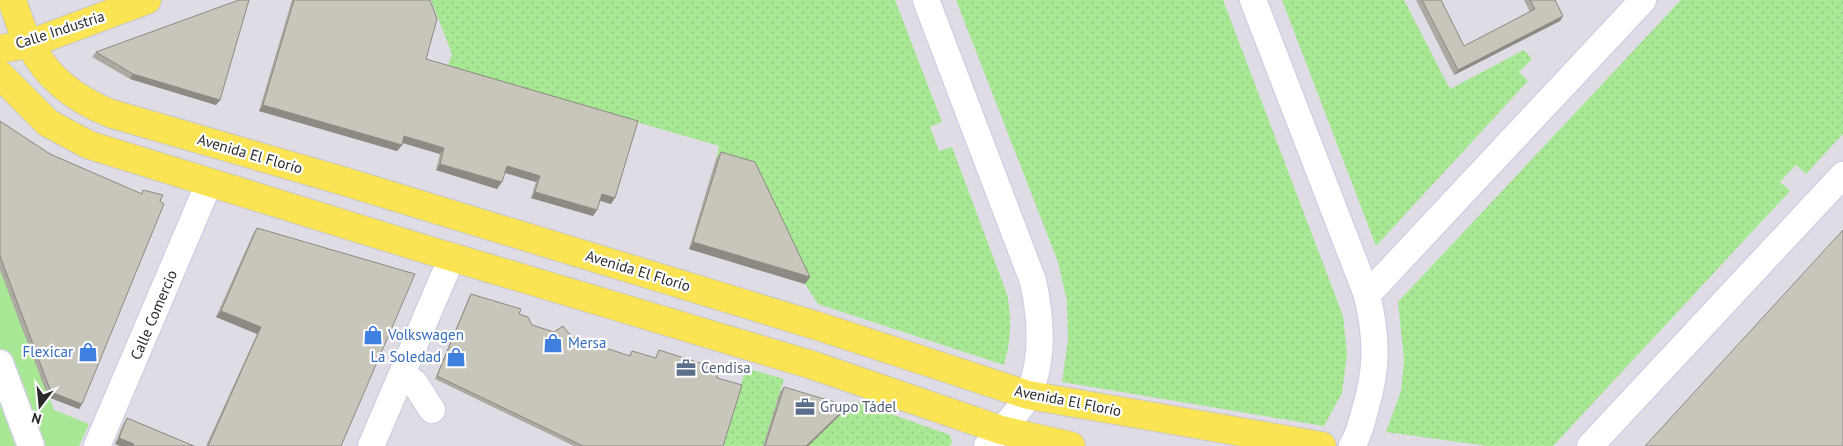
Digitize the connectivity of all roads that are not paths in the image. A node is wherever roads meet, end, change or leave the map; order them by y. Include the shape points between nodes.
1 (12, 0) edge
2 (147, 0) edge
3 (926, 0) edge
4 (1253, 0) edge
5 (1642, 0) edge
6 (29, 44) junction
7 (0, 49) edge
8 (0, 75) edge
9 (224, 146) junction
10 (1843, 175) edge
11 (209, 183) junction
12 (465, 218) junction
13 (452, 257) junction
14 (1367, 295) junction
15 (0, 364) edge
16 (401, 376) junction
17 (1028, 395) junction
18 (432, 410) dead end
19 (994, 438) edge
20 (31, 446) edge
21 (97, 446) edge
22 (371, 446) edge
23 (1071, 446) edge
24 (1322, 446) edge
25 (1352, 446) edge
26 (1590, 446) edge

1 - 6 main road, Avenida El Florío
2 - 6 main road, Calle Industria
3 - 17 street via 1033,281 1040,334 1037,363
4 - 14 street
5 - 14 street
6 - 7 main road, Calle Industria
6 - 9 main road, Avenida El Florío via 57,81 80,100 109,114
8 - 11 main road via 48,123 89,145
9 - 11 main road
9 - 12 main road, Avenida El Florío
10 - 26 street
11 - 13 main road
11 - 21 street, Calle Comercio
12 - 13 main road
12 - 17 main road, Avenida El Florío via 824,328
13 - 16 street
13 - 19 main road via 812,365
14 - 25 street via 1375,328 1376,356 1372,385
15 - 20 street
16 - 18 street via 414,382
16 - 22 street
17 - 19 street
17 - 24 main road, Avenida El Florío
19 - 23 main road

